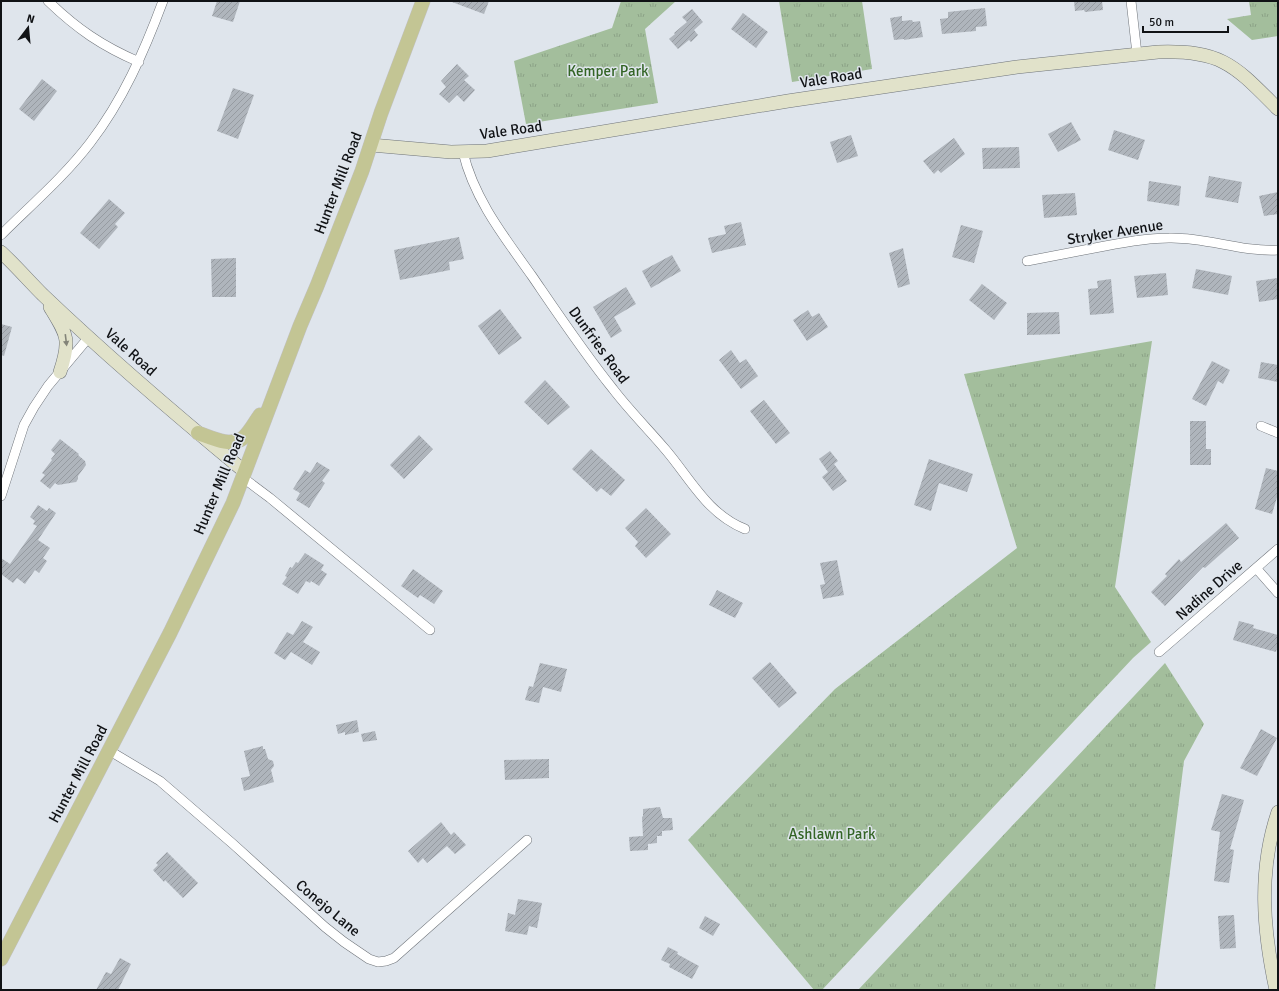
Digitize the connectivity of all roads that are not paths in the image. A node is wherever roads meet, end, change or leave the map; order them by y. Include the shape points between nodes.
1 (48, 1) edge
2 (163, 1) edge
3 (423, 1) edge
4 (1131, 1) edge
5 (1137, 54) junction
6 (139, 62) junction
7 (1278, 109) edge
8 (371, 145) junction
9 (463, 152) junction
10 (1, 235) edge
11 (1278, 250) edge
12 (1, 252) edge
13 (1027, 261) dead end
14 (42, 294) junction
15 (89, 336) junction
16 (60, 372) junction
17 (273, 397) junction
18 (1260, 426) dead end
19 (198, 433) junction
20 (1278, 433) edge
21 (243, 474) junction
22 (1, 496) edge
23 (745, 529) dead end
24 (1278, 549) edge
25 (1256, 568) junction
26 (1278, 592) edge
27 (430, 630) dead end
28 (1159, 652) dead end
29 (110, 751) junction
30 (1278, 812) edge
31 (527, 840) dead end
32 (1, 960) edge
33 (1276, 990) edge

1 - 6 street via 92,39
2 - 6 street
3 - 8 main road, Hunter Mill Road
4 - 5 street
5 - 7 main road, Vale Road via 1180,51 1215,57 1242,73
5 - 9 main road, Vale Road via 1010,68 781,102 522,146
6 - 10 street via 110,116 89,144 65,173
8 - 9 main road, Vale Road
8 - 17 main road, Hunter Mill Road
9 - 23 street, Dunfries Road via 475,188 492,218 613,390 666,450 710,506 734,525
11 - 13 street, Stryker Avenue via 1243,249 1202,240 1145,239
12 - 14 main road, Vale Road
14 - 15 main road, Vale Road
14 -> 16 main road via 66,336 67,348
15 - 16 street
15 - 19 main road, Vale Road
16 - 22 street via 24,425
17 - 19 main road via 240,440 230,442
17 - 21 main road, Hunter Mill Road
18 - 20 street
19 - 21 main road, Vale Road
21 - 27 street
21 - 29 main road, Hunter Mill Road via 233,503
24 - 25 street, Nadine Drive
25 - 26 street
25 - 28 street, Nadine Drive
29 - 31 street, Conejo Lane via 160,781 325,927 369,959 378,962 394,958
29 - 32 main road, Hunter Mill Road
30 - 33 main road via 1267,854 1264,898 1265,929

